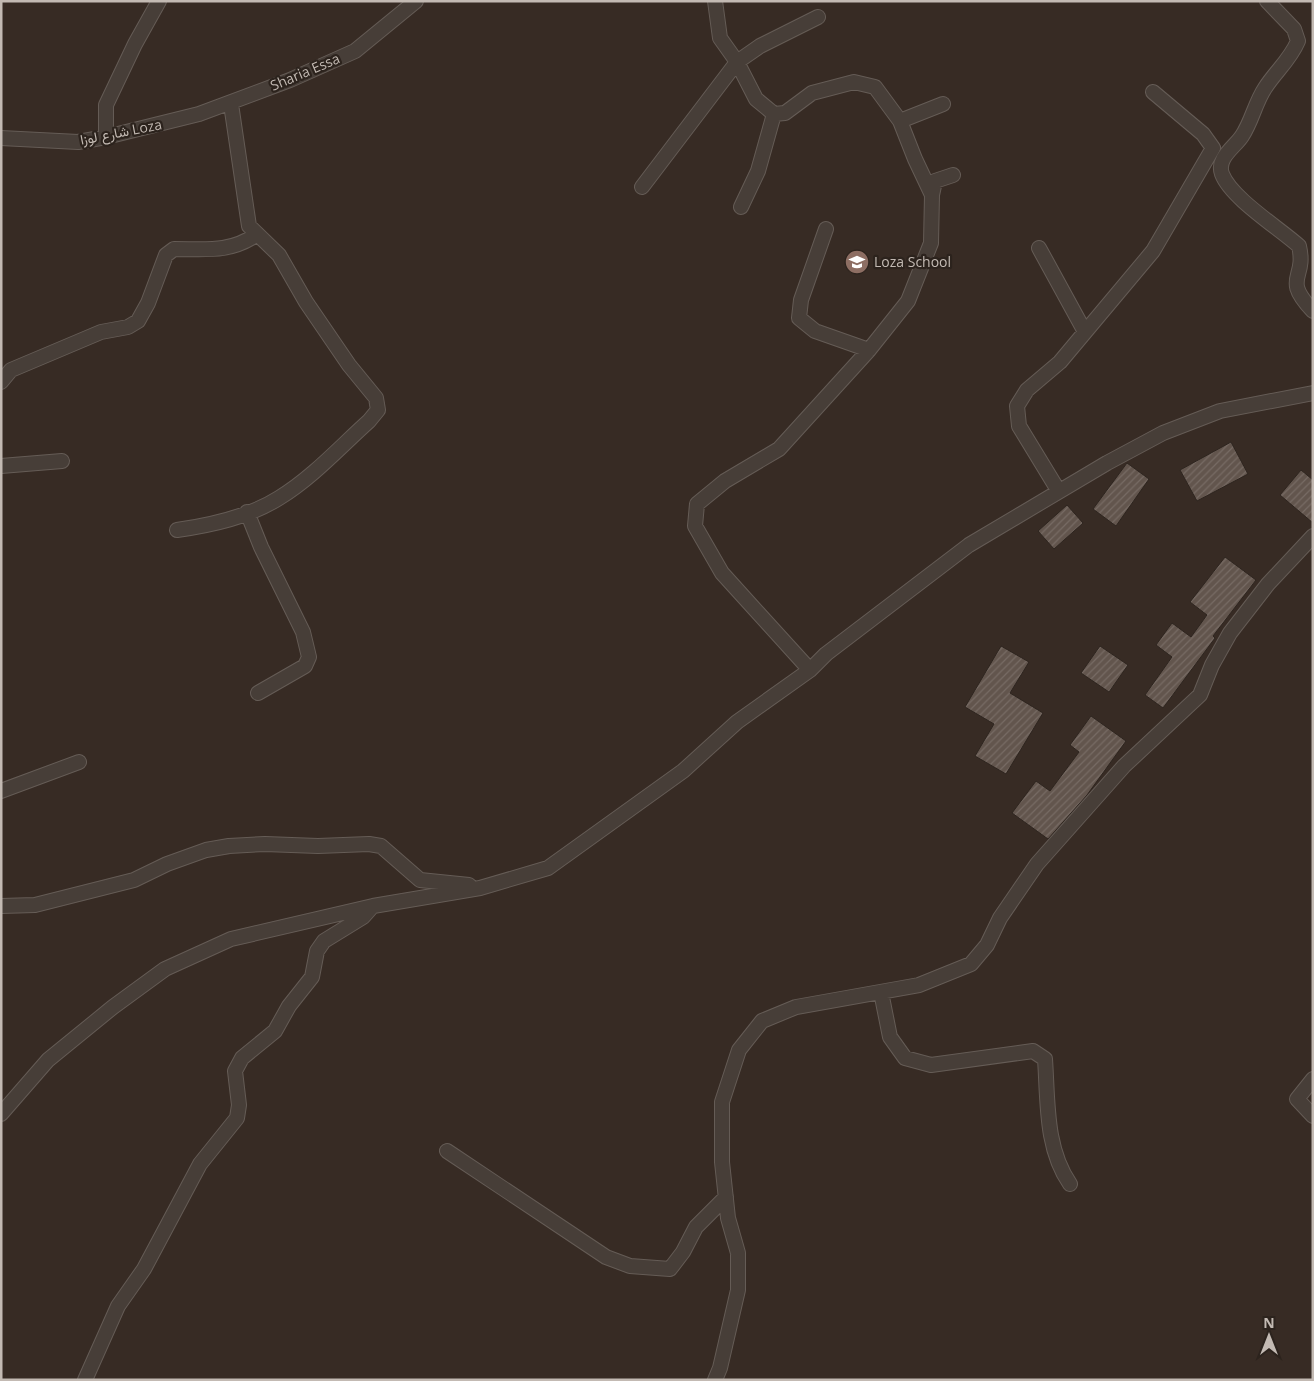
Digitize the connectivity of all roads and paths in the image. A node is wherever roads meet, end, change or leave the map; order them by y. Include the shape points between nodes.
1 (159, 1) edge
2 (416, 1) edge
3 (715, 1) edge
4 (1267, 1) edge
5 (818, 17) dead end
6 (737, 62) junction
7 (1153, 92) dead end
8 (231, 104) junction
9 (943, 104) dead end
10 (774, 114) junction
11 (182, 120) joint
12 (900, 121) junction
13 (106, 137) junction
14 (1, 138) edge
15 (953, 176) dead end
16 (642, 187) dead end
17 (932, 195) junction
18 (741, 207) dead end
19 (826, 229) dead end
20 (256, 235) junction
21 (1039, 248) dead end
22 (1313, 311) edge
23 (1085, 332) junction
24 (869, 350) junction
25 (1, 382) edge
26 (1313, 392) edge
27 (62, 461) dead end
28 (1, 466) edge
29 (1058, 490) junction
30 (247, 512) junction
31 (177, 530) dead end
32 (1313, 536) edge
33 (810, 670) junction
34 (258, 693) dead end
35 (79, 762) dead end
36 (1, 791) edge
37 (480, 888) junction
38 (1, 906) edge
39 (374, 906) junction
40 (881, 992) junction
41 (1313, 1079) edge
42 (1, 1114) edge
43 (1313, 1116) edge
44 (446, 1150) dead end
45 (1070, 1184) dead end
46 (726, 1197) junction
47 (85, 1380) edge
48 (715, 1380) edge

1 - 13 street via 134,44 106,104
2 - 8 street, Sharia Essa via 355,51
3 - 6 street via 720,38
4 - 22 street via 1294,29 1298,41 1266,87 1242,136 1225,156 1221,173 1242,200 1299,246 1302,257 1297,292
5 - 6 street via 760,46
6 - 10 street via 756,99
6 - 16 street
7 - 23 street via 1203,134 1213,148 1153,251
8 - 11 street, Sharia Essa
8 - 20 street via 249,226
9 - 12 street
10 - 12 street via 785,113 812,92 854,82 875,87
10 - 18 street via 758,171
11 - 13 street, شارع لوزا Loza
12 - 17 street
13 - 14 street, شارع لوزا Loza via 78,142
15 - 17 street via 935,181
17 - 24 street via 931,243 908,302
19 - 24 street via 801,300 799,318 815,331
20 - 25 street via 241,245 227,248 170,252 138,321 128,327 101,332 11,370
20 - 30 street via 279,255 348,365 376,398 378,410 302,483 278,499
21 - 23 street
23 - 29 street via 1060,362 1027,390 1017,406 1019,426
24 - 33 street via 778,449 697,504 695,526 722,573
26 - 29 street via 1220,410 1163,433
27 - 28 street
29 - 33 street via 969,545 826,654
30 - 31 street via 209,525
30 - 34 street via 303,632 309,657 305,666
32 - 40 street via 1268,584 1230,633 1212,664 1200,695 1124,766 1037,864 1000,918 987,945 971,964 920,985
33 - 37 street via 737,722 683,771 548,868
35 - 36 street
37 - 38 street via 420,880 381,846 265,844 206,850 134,880 35,905
37 - 39 street
39 - 42 street via 231,939 165,969 48,1060
39 - 47 street via 363,917 324,941 317,951 312,977 289,1006 275,1031 242,1058 235,1071 239,1105 237,1118 200,1164 144,1269 118,1306
40 - 45 street via 890,1037 905,1058 931,1065 1033,1051 1045,1059 1048,1117 1059,1168
40 - 46 street via 779,1014 762,1021 739,1050 722,1102 722,1162
41 - 43 street via 1297,1100
44 - 46 street via 606,1257 630,1266 670,1269 696,1227
46 - 48 street via 738,1253 738,1290

